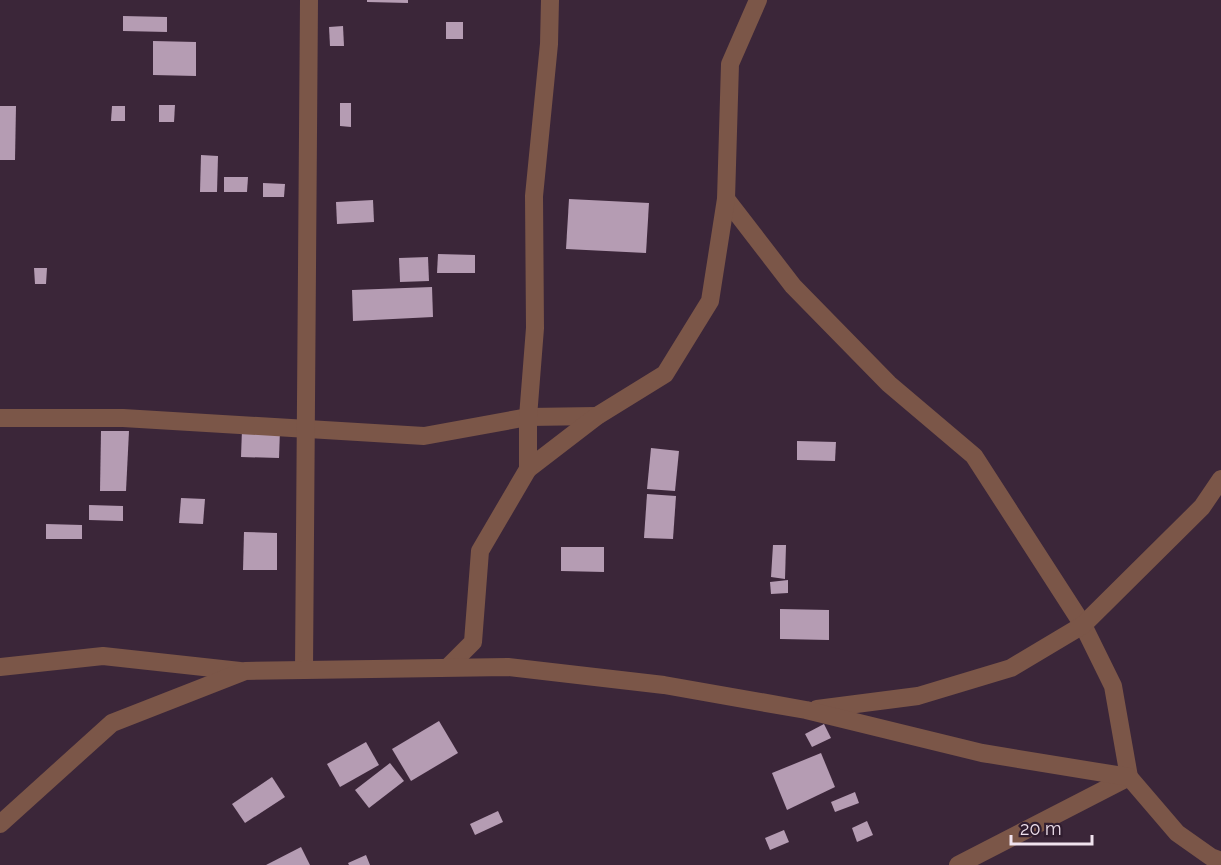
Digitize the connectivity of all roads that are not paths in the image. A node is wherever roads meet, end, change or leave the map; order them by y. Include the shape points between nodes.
1 (309, 0) edge
2 (550, 0) edge
3 (758, 0) edge
4 (726, 199) junction
5 (597, 416) junction
6 (528, 417) junction
7 (0, 418) edge
8 (307, 429) junction
9 (528, 469) junction
10 (1221, 479) edge
11 (1083, 626) junction
12 (0, 667) edge
13 (448, 667) junction
14 (304, 670) junction
15 (244, 672) junction
16 (806, 710) junction
17 (1129, 777) junction
18 (0, 824) edge
19 (1215, 861) edge
20 (958, 865) edge

1 - 8 street
2 - 6 street via 534,196 535,328
3 - 4 street via 730,64
4 - 5 street via 710,301 665,374
4 - 11 street via 793,286 889,384 974,456
5 - 6 street
5 - 9 street
6 - 8 street via 424,436
6 - 9 street
7 - 8 street via 123,418
8 - 14 street
9 - 13 street via 480,551 473,642
10 - 11 street via 1202,507
11 - 16 street via 1011,668 918,696
11 - 17 street via 1113,686
12 - 15 street via 103,656
13 - 14 street
13 - 16 street via 508,667 664,685
14 - 15 street
15 - 18 street via 112,723
16 - 17 street via 982,753
17 - 19 street via 1177,833
17 - 20 street

